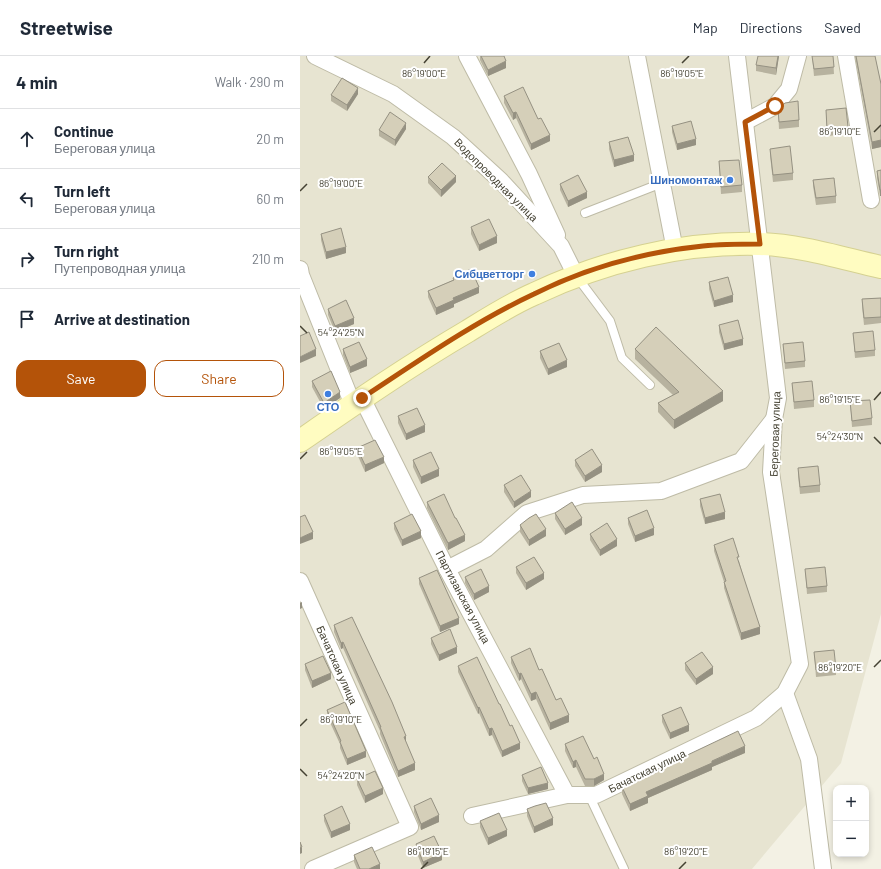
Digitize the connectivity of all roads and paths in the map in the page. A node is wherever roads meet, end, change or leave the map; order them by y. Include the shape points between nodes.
1 (315, 56) edge
2 (467, 56) edge
3 (637, 56) edge
4 (737, 56) edge
5 (798, 56) edge
6 (846, 56) edge
7 (745, 122) junction
8 (662, 183) junction
9 (871, 200) dead end
10 (585, 213) dead end
11 (760, 244) junction
12 (675, 250) junction
13 (881, 267) edge
14 (575, 272) junction
15 (300, 273) edge
16 (650, 385) dead end
17 (358, 401) junction
18 (774, 419) junction
19 (300, 441) edge
20 (447, 569) junction
21 (300, 581) edge
22 (785, 693) junction
23 (567, 795) junction
24 (589, 795) junction
25 (472, 816) dead end
26 (313, 869) edge
27 (624, 869) edge
28 (823, 869) edge

1 - 14 street, Водопроводная улица via 393,94 453,137 501,181 561,246
2 - 14 street via 529,174
3 - 8 street
4 - 7 street, Береговая улица
5 - 7 street via 789,89 775,106
6 - 9 street
7 - 11 street, Береговая улица
8 - 10 lane
8 - 12 street
11 - 12 main road
11 - 13 main road via 816,252
11 - 18 street, Береговая улица via 778,398
12 - 14 main road
14 - 16 lane via 610,321 622,358
14 - 17 main road via 495,315
15 - 17 street, Партизанская улица
17 - 19 main road
17 - 20 street, Партизанская улица
18 - 20 street via 741,461 661,491 583,495 527,513 486,550
18 - 22 street, Береговая улица via 771,472 800,664
20 - 23 street, Партизанская улица
21 - 26 street, Бачатская улица via 410,827
22 - 24 street, Бачатская улица via 756,718 596,795
22 - 28 street via 809,759
23 - 24 street, Бачатская улица
23 - 25 street, Бачатская улица
24 - 27 lane

